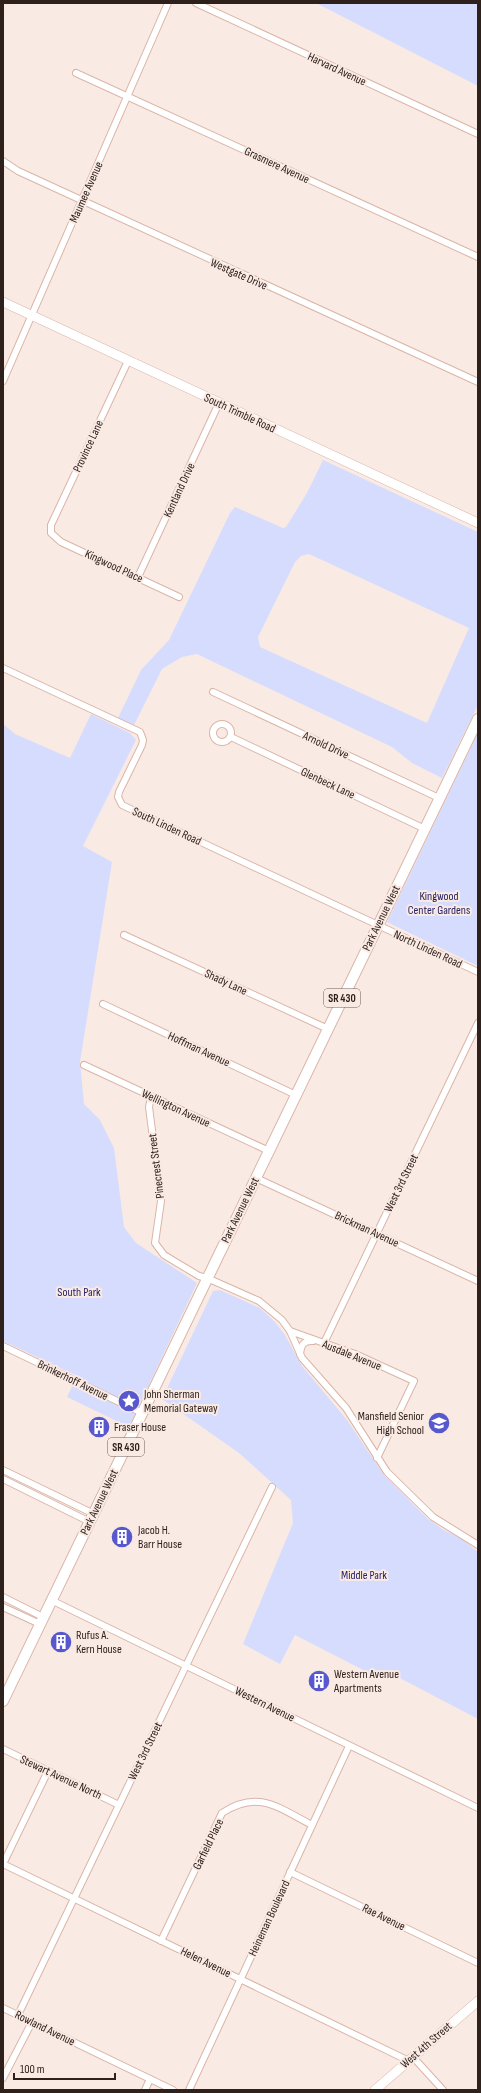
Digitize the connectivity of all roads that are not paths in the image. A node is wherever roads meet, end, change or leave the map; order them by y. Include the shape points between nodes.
1 (168, 3) edge
2 (196, 3) edge
3 (76, 73) dead end
4 (128, 95) junction
5 (478, 134) edge
6 (3, 161) edge
7 (82, 200) junction
8 (478, 257) edge
9 (3, 302) edge
10 (32, 316) junction
11 (128, 361) junction
12 (3, 381) edge
13 (478, 382) edge
14 (219, 403) junction
15 (478, 524) edge
16 (51, 533) joint
17 (138, 577) junction
18 (179, 597) dead end
19 (3, 668) edge
20 (213, 692) dead end
21 (478, 719) edge
22 (231, 737) dead end
23 (439, 798) junction
24 (425, 829) junction
25 (378, 926) junction
26 (124, 935) dead end
27 (478, 972) edge
28 (103, 1004) dead end
29 (478, 1023) edge
30 (328, 1029) junction
31 (84, 1065) dead end
32 (296, 1094) junction
33 (151, 1096) junction
34 (269, 1151) junction
35 (256, 1178) junction
36 (377, 1234) junction
37 (207, 1278) junction
38 (478, 1280) edge
39 (290, 1331) junction
40 (318, 1341) junction
41 (324, 1343) junction
42 (3, 1347) edge
43 (300, 1354) junction
44 (142, 1413) junction
45 (377, 1458) junction
46 (3, 1470) edge
47 (3, 1479) edge
48 (272, 1487) dead end
49 (92, 1518) junction
50 (478, 1545) edge
51 (3, 1597) edge
52 (51, 1600) junction
53 (3, 1607) edge
54 (42, 1621) junction
55 (186, 1666) junction
56 (3, 1701) edge
57 (349, 1746) junction
58 (3, 1749) edge
59 (48, 1771) junction
60 (120, 1804) junction
61 (478, 1808) edge
62 (312, 1825) junction
63 (3, 1864) edge
64 (290, 1872) junction
65 (74, 1899) junction
66 (161, 1941) junction
67 (478, 1963) edge
68 (241, 1979) junction
69 (478, 2001) edge
70 (3, 2008) edge
71 (18, 2015) junction
72 (32, 2022) junction
73 (411, 2059) junction
74 (3, 2078) edge
75 (150, 2079) junction
76 (145, 2090) edge
77 (173, 2090) edge
78 (189, 2090) edge
79 (375, 2090) edge
80 (443, 2090) edge

1 - 4 street, Maumee Avenue
2 - 5 street, Harvard Avenue
3 - 4 street, Grasmere Avenue
4 - 7 street, Maumee Avenue
4 - 8 street, Grasmere Avenue
6 - 7 street, Westgate Drive via 14,169
7 - 10 street, Maumee Avenue
7 - 13 street, Westgate Drive
9 - 10 main road, South Trimble Road
10 - 11 main road, South Trimble Road
10 - 12 street, Maumee Avenue
11 - 14 main road, South Trimble Road
11 - 16 street, Province Lane via 51,525
14 - 15 main road, South Trimble Road
14 - 17 street, Kentland Drive
16 - 17 street, Kingwood Place via 61,542
17 - 18 street, Kingwood Place
19 - 25 street, South Linden Road via 140,732 142,745 119,792 118,797 122,805
20 - 23 street, Arnold Drive
21 - 23 main road, Park Avenue West / SR 430
22 - 24 street, Glenbeck Lane
23 - 24 main road, Park Avenue West / SR 430
24 - 25 main road, Park Avenue West / SR 430
25 - 27 street, North Linden Road
25 - 30 main road, Park Avenue West / SR 430
26 - 30 street, Shady Lane
28 - 32 street, Hoffman Avenue
29 - 36 street, West 3rd Street
30 - 32 main road, Park Avenue West / SR 430
31 - 33 street, Wellington Avenue
32 - 34 main road, Park Avenue West / SR 430
33 - 34 street, Wellington Avenue
33 - 37 street, Pinecrest Street via 149,1107 161,1201 156,1243 164,1255 198,1276
34 - 35 main road, Park Avenue West / SR 430
35 - 36 street, Brickman Avenue
35 - 37 main road, Park Avenue West / SR 430
36 - 38 street, Brickman Avenue
36 - 41 street, West 3rd Street
37 - 39 street, Pinecrest Street via 259,1301 282,1320
37 - 44 main road, Park Avenue West / SR 430
39 - 40 street, Ausdale Avenue
39 - 43 street
40 - 41 street, Ausdale Avenue
40 - 43 street via 306,1342 301,1347
41 - 45 street, Ausdale Avenue via 414,1381
42 - 44 street, Brinkerhoff Avenue
43 - 45 street via 346,1408
44 - 49 main road, Park Avenue West / SR 430
45 - 50 street via 387,1472 430,1515
46 - 49 street
47 - 49 street
48 - 55 street, West 3rd Street
49 - 52 main road, Park Avenue West / SR 430
51 - 54 street
52 - 54 main road, Park Avenue West / SR 430
52 - 55 street, Western Avenue
53 - 54 street
54 - 56 main road, Park Avenue West / SR 430
55 - 57 street, Western Avenue
55 - 60 street, West 3rd Street
57 - 61 street, Western Avenue
57 - 62 street, Heineman Boulevard
58 - 59 street, Stewart Avenue North
59 - 60 street, Stewart Avenue North
59 - 63 street
60 - 65 street, West 3rd Street
62 - 64 street, Heineman Boulevard
62 - 66 street, Garfield Place via 271,1804 259,1801 222,1813
63 - 65 street, Helen Avenue
64 - 67 street, Rae Avenue
64 - 68 street, Heineman Boulevard
65 - 66 street, Helen Avenue
65 - 71 street, West 3rd Street
66 - 68 street, Helen Avenue
68 - 73 street, Helen Avenue
68 - 78 street, Heineman Boulevard
69 - 73 main road, West 4th Street
70 - 71 street, Rowland Avenue
71 - 72 street, Rowland Avenue
72 - 74 street
72 - 75 street, Rowland Avenue
73 - 79 main road, West 4th Street
73 - 80 street, Helen Avenue
75 - 76 street
75 - 77 street, Rowland Avenue

